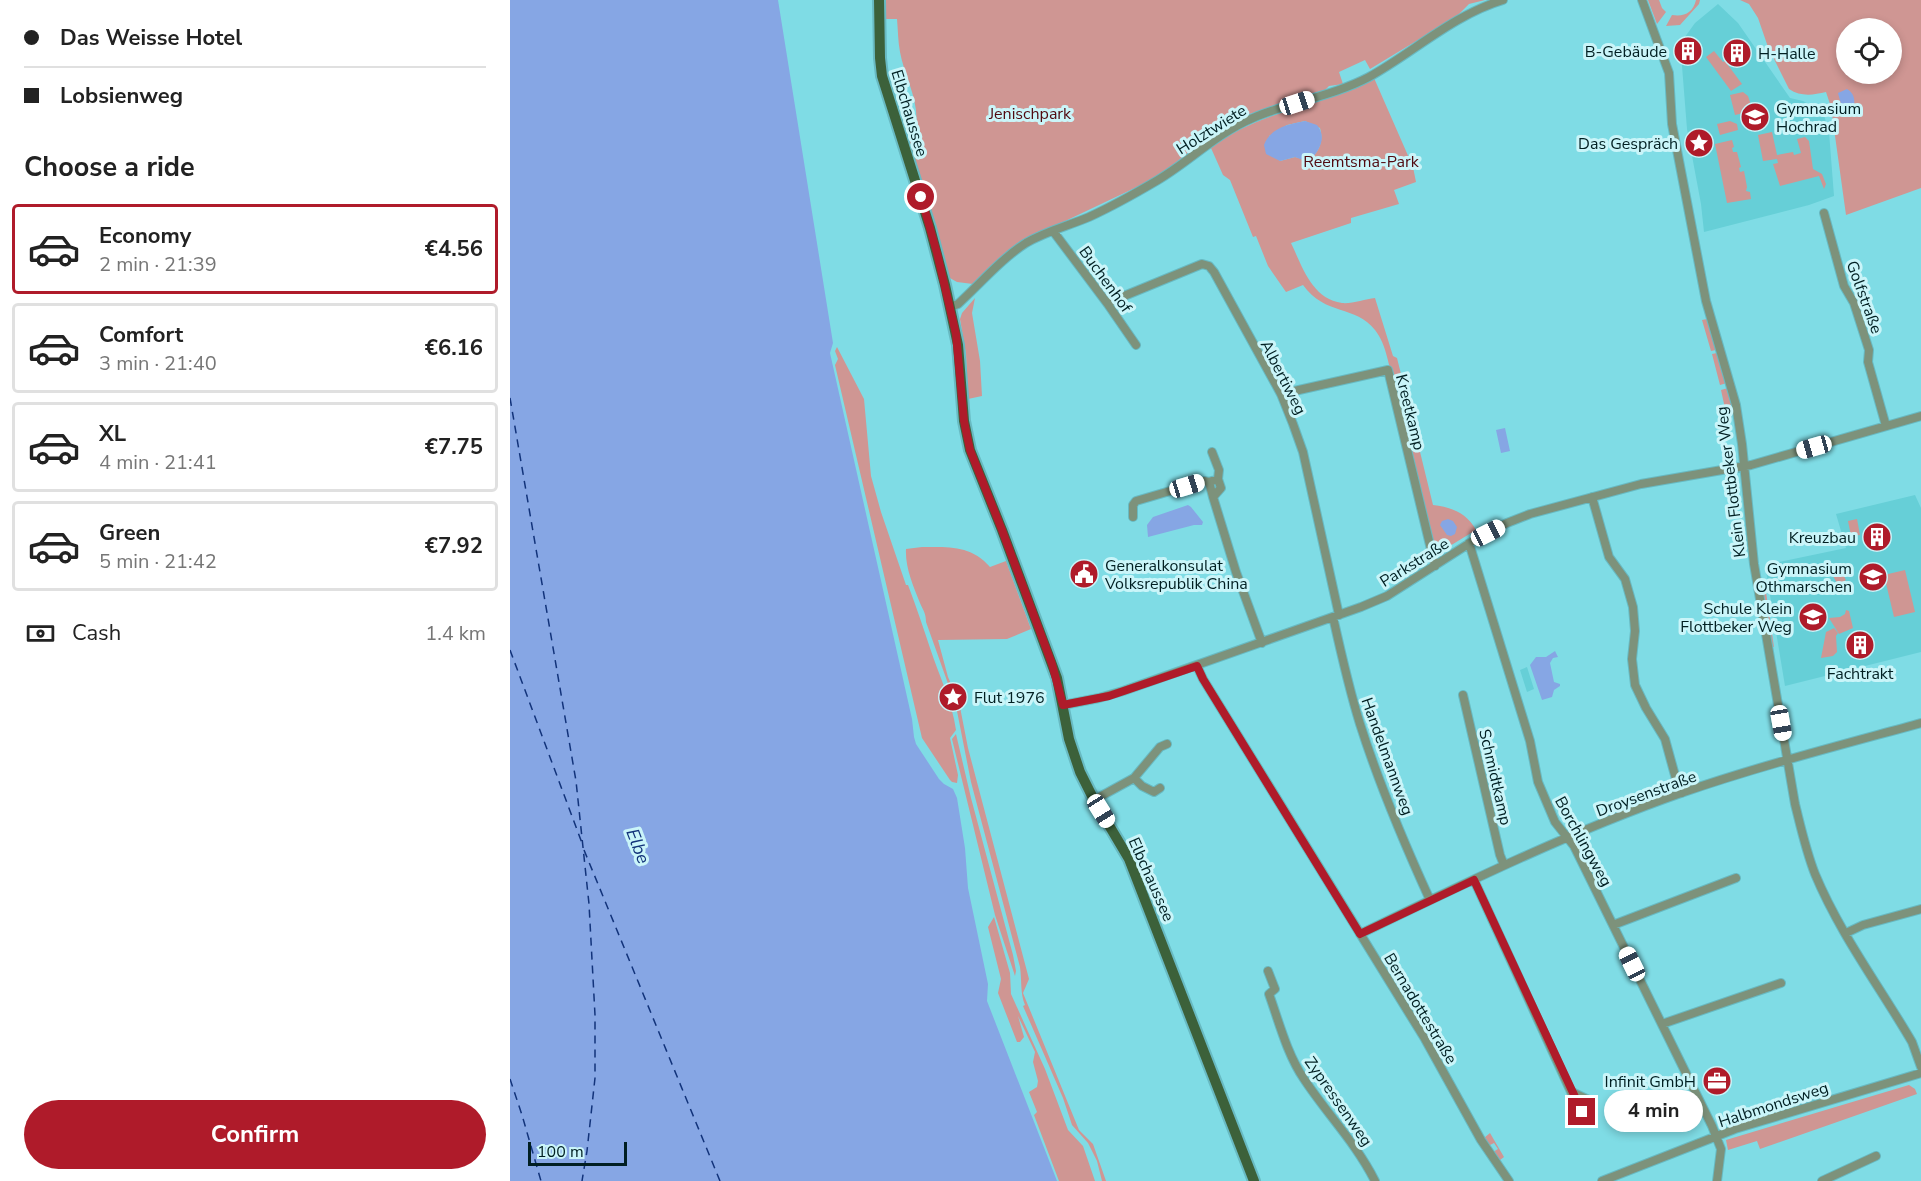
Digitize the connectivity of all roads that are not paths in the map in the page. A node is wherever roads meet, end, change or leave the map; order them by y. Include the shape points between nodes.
1 (879, 0) edge
2 (1503, 0) edge
3 (1642, 0) edge
4 (1824, 213) dead end
5 (1053, 231) junction
6 (1107, 303) junction
7 (950, 308) junction
8 (1136, 345) dead end
9 (1281, 394) junction
10 (1921, 416) edge
11 (1886, 426) junction
12 (1212, 452) dead end
13 (1744, 466) junction
14 (1218, 479) junction
15 (1209, 482) junction
16 (1213, 497) junction
17 (1592, 497) junction
18 (1133, 518) dead end
19 (1469, 543) junction
20 (1435, 566) junction
21 (1336, 616) junction
22 (1262, 643) junction
23 (1197, 666) junction
24 (1463, 695) dead end
25 (1063, 705) junction
26 (1921, 723) edge
27 (1167, 744) dead end
28 (1787, 760) junction
29 (1134, 778) junction
30 (1160, 789) dead end
31 (1682, 793) junction
32 (1094, 801) junction
33 (1568, 838) junction
34 (1504, 865) junction
35 (1736, 878) dead end
36 (1474, 880) junction
37 (1430, 900) junction
38 (1921, 909) edge
39 (1613, 925) junction
40 (1846, 933) junction
41 (1360, 934) junction
42 (1268, 971) dead end
43 (1780, 983) dead end
44 (1662, 1024) junction
45 (1921, 1067) edge
46 (1921, 1073) edge
47 (1572, 1092) dead end
48 (1717, 1136) junction
49 (1876, 1156) dead end
50 (1254, 1181) edge
51 (1375, 1181) edge
52 (1509, 1181) edge
53 (1602, 1181) edge
54 (1717, 1181) edge
55 (1822, 1181) edge

1 - 7 main road, Elbchaussee via 882,76 930,228
2 - 5 street, Holztwiete via 1468,14 1368,77 1239,124 1145,188
3 - 13 street, Klein Flottbeker Weg via 1669,73 1673,131 1706,301 1736,405
4 - 11 street, Golfstraße via 1844,286 1854,303 1869,350 1868,362
5 - 6 street, Buchenhof
5 - 7 street, Holztwiete via 1026,243
6 - 8 street, Buchenhof
6 - 9 street, Albertiweg via 1202,264 1209,267
7 - 25 main road, Elbchaussee via 970,450 1057,678
9 - 20 street, Kreetkamp via 1388,370
9 - 21 street, Albertiweg via 1303,453
10 - 11 street, Parkstraße
11 - 13 street, Parkstraße
12 - 14 street
13 - 17 street, Parkstraße
13 - 28 street, Klein Flottbeker Weg via 1754,564
14 - 15 street
14 - 16 street via 1221,488
15 - 16 street
15 - 18 street via 1136,501
16 - 22 street
17 - 19 street, Parkstraße via 1530,514
17 - 31 street via 1609,557 1624,579 1633,608 1635,685 1665,739
19 - 20 street, Parkstraße
19 - 33 street, Borchlingweg via 1530,741 1538,782 1555,822
20 - 21 street, Parkstraße via 1387,596
21 - 22 street, Parkstraße
21 - 37 street, Handelmannweg via 1347,676 1371,757
22 - 23 street, Parkstraße
23 - 25 street, Parkstraße via 1109,696
23 - 41 street, Bernadottestraße
24 - 34 street, Schmidtkamp
25 - 32 main road, Elbchaussee via 1074,757
26 - 28 street, Droysenstraße
27 - 29 street
28 - 31 street, Droysenstraße
28 - 40 street, Klein Flottbeker Weg via 1810,859
29 - 30 street via 1148,790
29 - 32 street
31 - 33 street, Droysenstraße
32 - 50 main road, Elbchaussee via 1141,887
33 - 34 street, Droysenstraße
33 - 39 street, Borchlingweg
34 - 36 street, Droysenstraße
35 - 39 street
36 - 37 street, Droysenstraße
36 - 47 street
37 - 41 street, Droysenstraße
38 - 40 street
39 - 44 street, Borchlingweg
40 - 45 street, Klein Flottbeker Weg via 1912,1042
41 - 52 street, Bernadottestraße
42 - 51 street, Zypressenweg via 1275,990 1269,994 1303,1078 1356,1147
43 - 44 street
44 - 48 street, Borchlingweg
46 - 48 street, Halbmondsweg
48 - 53 street, Halbmondsweg
48 - 54 street via 1721,1156
49 - 55 street

